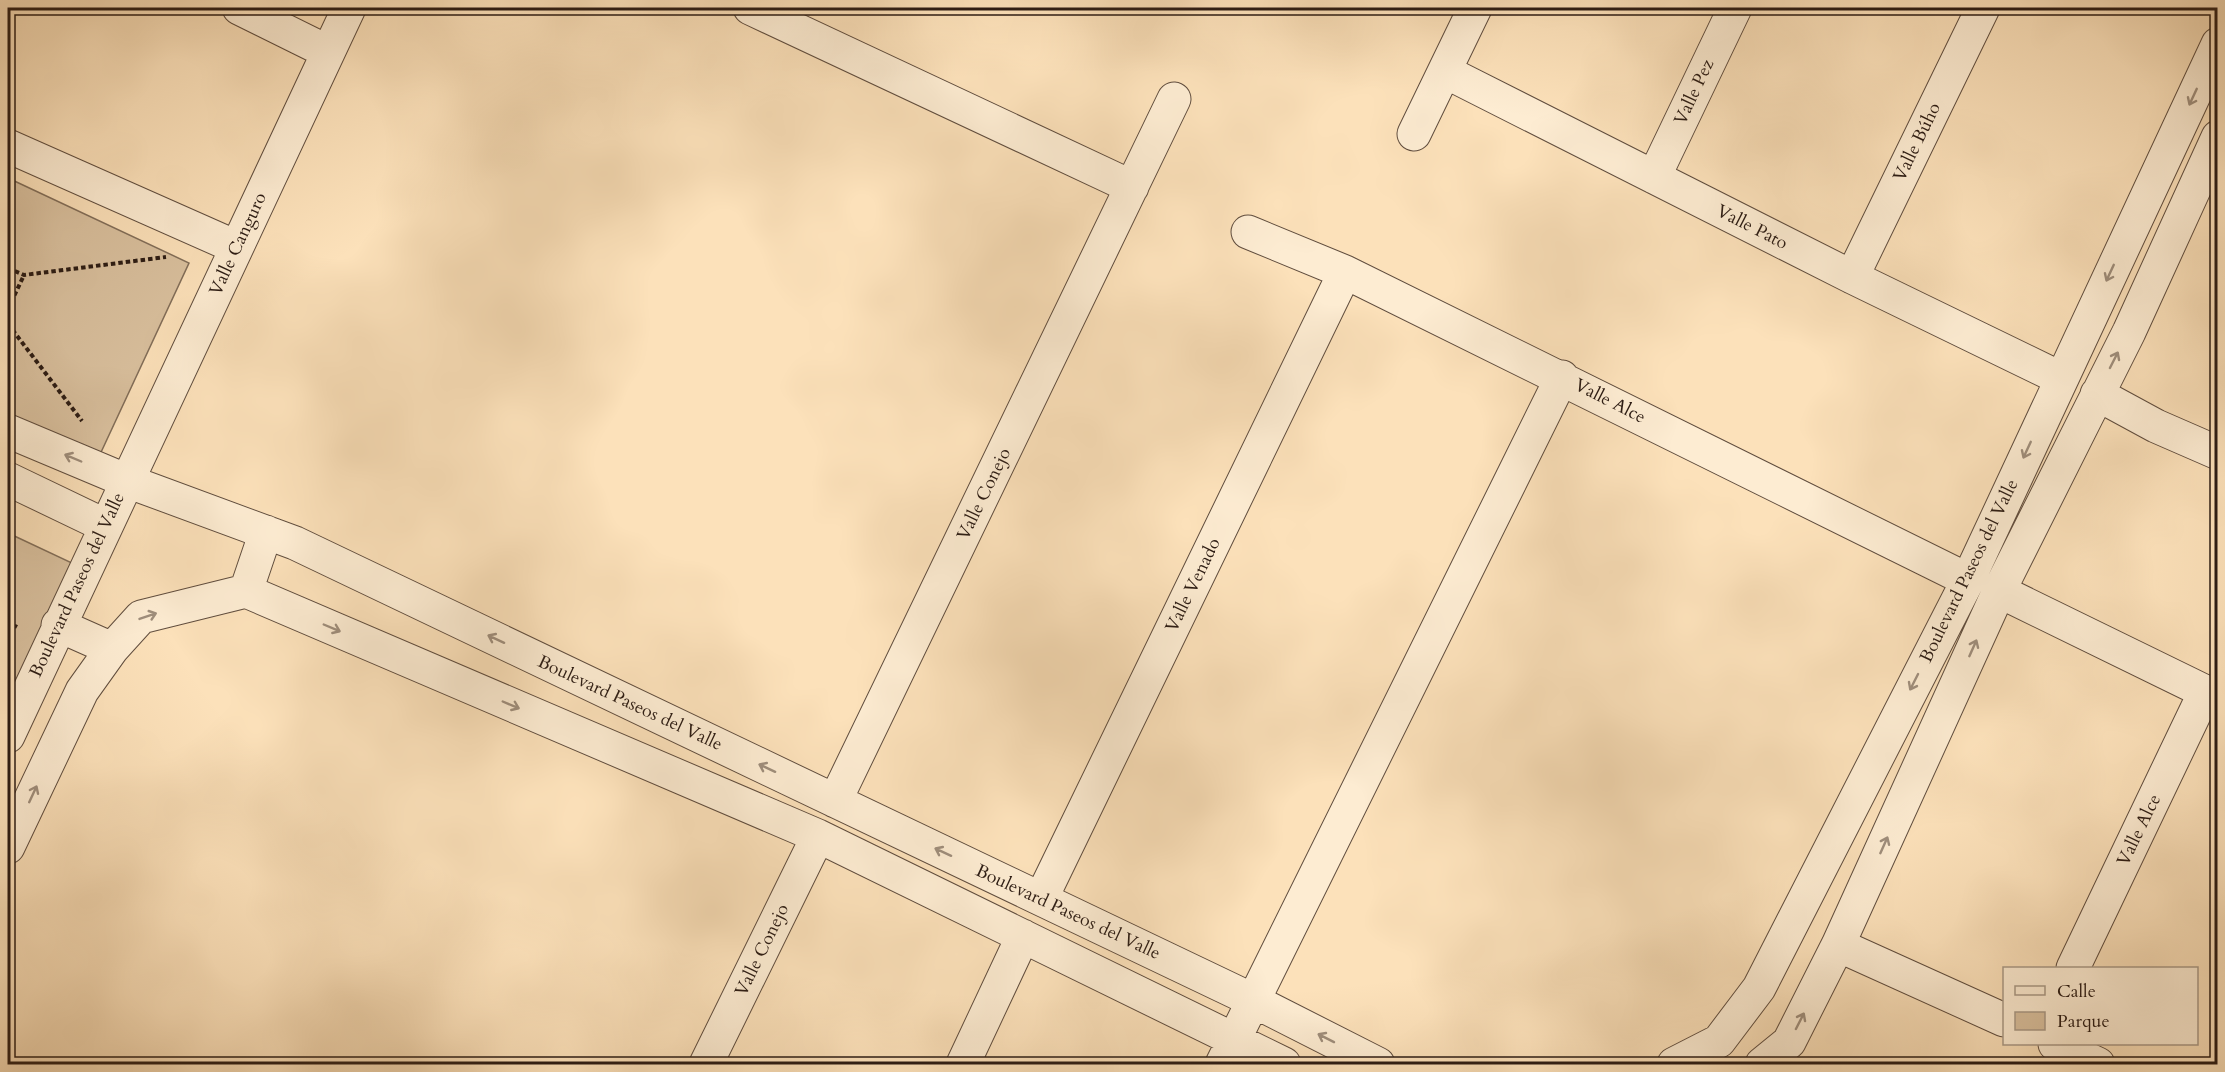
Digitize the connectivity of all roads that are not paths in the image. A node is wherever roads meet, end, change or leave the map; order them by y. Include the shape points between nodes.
1 (239, 8) edge
2 (349, 8) edge
3 (750, 8) edge
4 (1475, 8) edge
5 (1735, 8) edge
6 (1983, 8) edge
7 (2217, 44) edge
8 (328, 52) junction
9 (1446, 72) junction
10 (1174, 99) dead end
11 (1414, 134) dead end
12 (2217, 137) edge
13 (8, 146) edge
14 (1654, 177) junction
15 (1132, 187) junction
16 (1248, 232) dead end
17 (236, 248) junction
18 (1346, 272) junction
19 (1852, 277) junction
20 (1562, 377) junction
21 (2060, 378) junction
22 (2097, 394) junction
23 (8, 431) edge
24 (2217, 453) edge
25 (8, 478) edge
26 (127, 481) junction
27 (106, 526) junction
28 (266, 532) junction
29 (1968, 580) junction
30 (246, 591) junction
31 (1999, 591) junction
32 (58, 625) junction
33 (112, 649) junction
34 (2211, 695) edge
35 (8, 736) edge
36 (835, 801) junction
37 (818, 836) junction
38 (8, 847) edge
39 (1041, 898) junction
40 (1023, 936) junction
41 (1838, 945) junction
42 (2074, 967) edge
43 (1253, 1000) junction
44 (2003, 1020) edge
45 (2057, 1045) edge
46 (1228, 1052) edge
47 (706, 1065) edge
48 (963, 1065) edge
49 (1284, 1065) edge
50 (1378, 1065) edge
51 (1674, 1065) edge
52 (1762, 1065) edge
53 (2098, 1065) edge

1 - 8 street
2 - 8 street, Valle Canguro
3 - 15 street
4 - 9 street
5 - 14 street, Valle Pez
6 - 19 street, Valle Búho
7 -> 21 street, Boulevard Paseos del Valle
8 - 17 street, Valle Canguro
9 - 11 street
9 - 14 street, Valle Pato
10 - 15 street, Valle Conejo
22 -> 12 street, Boulevard Paseos del Valle
13 - 17 street
14 - 19 street, Valle Pato
15 - 36 street, Valle Conejo
16 - 18 street, Valle Alce
17 - 26 street, Valle Canguro
18 - 20 street, Valle Alce
18 - 39 street, Valle Venado
19 - 21 street, Valle Pato
20 - 29 street, Valle Alce
20 - 43 street
21 -> 29 street, Boulevard Paseos del Valle
22 - 24 street
22 - 31 street, Boulevard Paseos del Valle
26 -> 23 street
25 - 27 street
26 - 27 street, Boulevard Paseos del Valle
26 - 28 street, Boulevard Paseos del Valle
27 - 32 street, Boulevard Paseos del Valle
28 - 30 street
36 -> 28 street, Boulevard Paseos del Valle
29 -> 51 street, Boulevard Paseos del Valle via 1759,988 1719,1041
33 -> 30 street via 141,617
30 -> 37 street
31 - 34 street, Valle Alce
41 -> 31 street, Boulevard Paseos del Valle
32 - 33 street
32 - 35 street, Boulevard Paseos del Valle
38 -> 33 street via 82,691
34 - 42 street, Valle Alce
39 -> 36 street, Boulevard Paseos del Valle
37 - 40 street
37 - 47 street, Valle Conejo
39 - 43 street, Boulevard Paseos del Valle
40 - 46 street
40 - 48 street
41 - 44 street
52 -> 41 street, Boulevard Paseos del Valle via 1789,1042
43 - 46 street
50 -> 43 street, Boulevard Paseos del Valle
45 - 53 street
46 - 49 street

